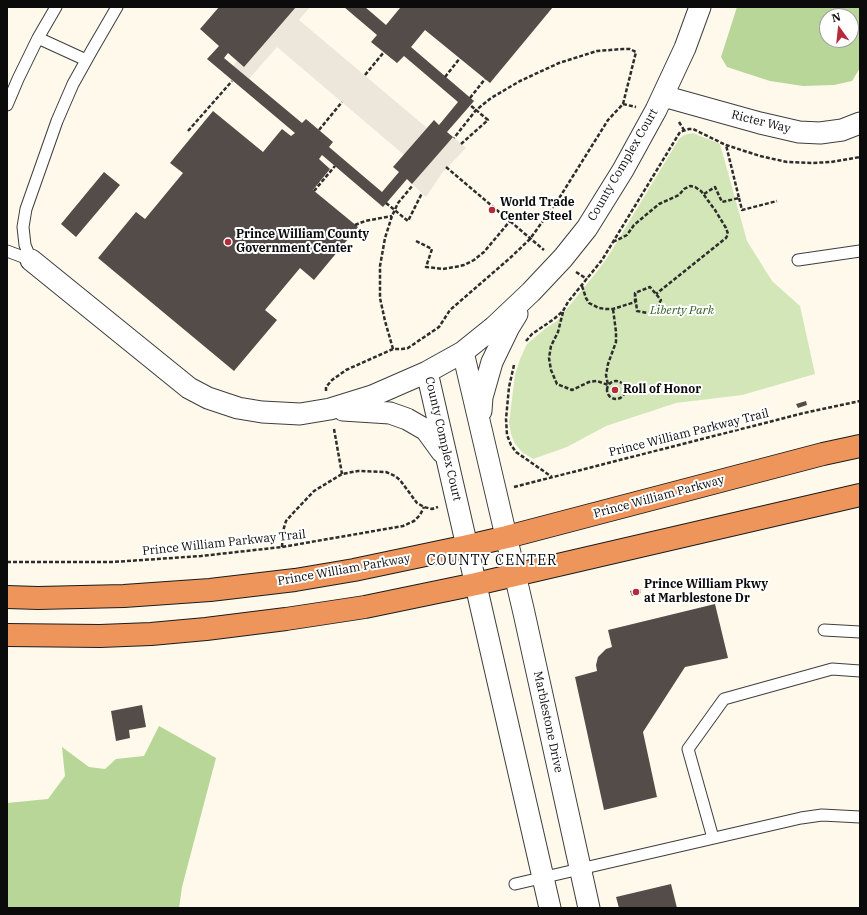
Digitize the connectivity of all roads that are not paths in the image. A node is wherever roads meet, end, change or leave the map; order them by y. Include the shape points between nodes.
1 (56, 7) edge
2 (118, 7) edge
3 (700, 7) edge
4 (38, 38) junction
5 (86, 60) junction
6 (663, 96) junction
7 (7, 105) edge
8 (860, 123) edge
9 (7, 251) edge
10 (860, 251) edge
11 (31, 260) junction
12 (798, 260) dead end
13 (532, 292) junction
14 (463, 352) junction
15 (427, 372) junction
16 (330, 409) junction
17 (483, 436) junction
18 (860, 446) edge
19 (446, 458) junction
20 (860, 495) edge
21 (507, 537) junction
22 (468, 546) junction
23 (515, 576) junction
24 (476, 584) junction
25 (7, 596) edge
26 (824, 630) dead end
27 (860, 632) edge
28 (7, 635) edge
29 (860, 671) edge
30 (860, 817) edge
31 (713, 838) junction
32 (580, 869) junction
33 (543, 878) junction
34 (515, 884) dead end
35 (550, 908) edge
36 (589, 908) edge

1 - 4 lane
2 - 5 lane
3 - 6 street, County Complex Court
4 - 5 lane
4 - 7 lane
5 - 11 lane via 57,121 26,208 23,227
6 - 8 street, Ricter Way via 799,132 842,130
6 - 13 street, County Complex Court via 624,170 587,228
9 - 11 lane
10 - 12 lane
11 - 16 street via 189,388 202,395 238,408 262,412 300,414
13 - 14 street, County Complex Court
13 - 17 street via 509,327 492,362 482,397 480,414
14 - 15 street, County Complex Court
14 - 17 street
15 - 16 street via 372,396
15 - 19 street, County Complex Court
16 - 19 street via 390,413 407,418 426,430
17 - 21 street
18 - 21 highway, Prince William Parkway
19 - 22 street, County Complex Court
20 - 23 highway
21 - 22 highway, Prince William Parkway
21 - 23 street, Marblestone Drive
22 - 24 street
22 - 25 highway, Prince William Parkway via 294,580 210,590 124,596
23 - 24 highway
23 - 32 street, Marblestone Drive
24 - 28 highway via 341,610 206,629 100,636
24 - 33 street
26 - 27 lane
29 - 31 lane via 832,670 724,698 688,749
30 - 31 lane via 812,816
31 - 32 lane
32 - 33 lane
32 - 36 street, Marblestone Drive
33 - 34 lane
33 - 35 street

